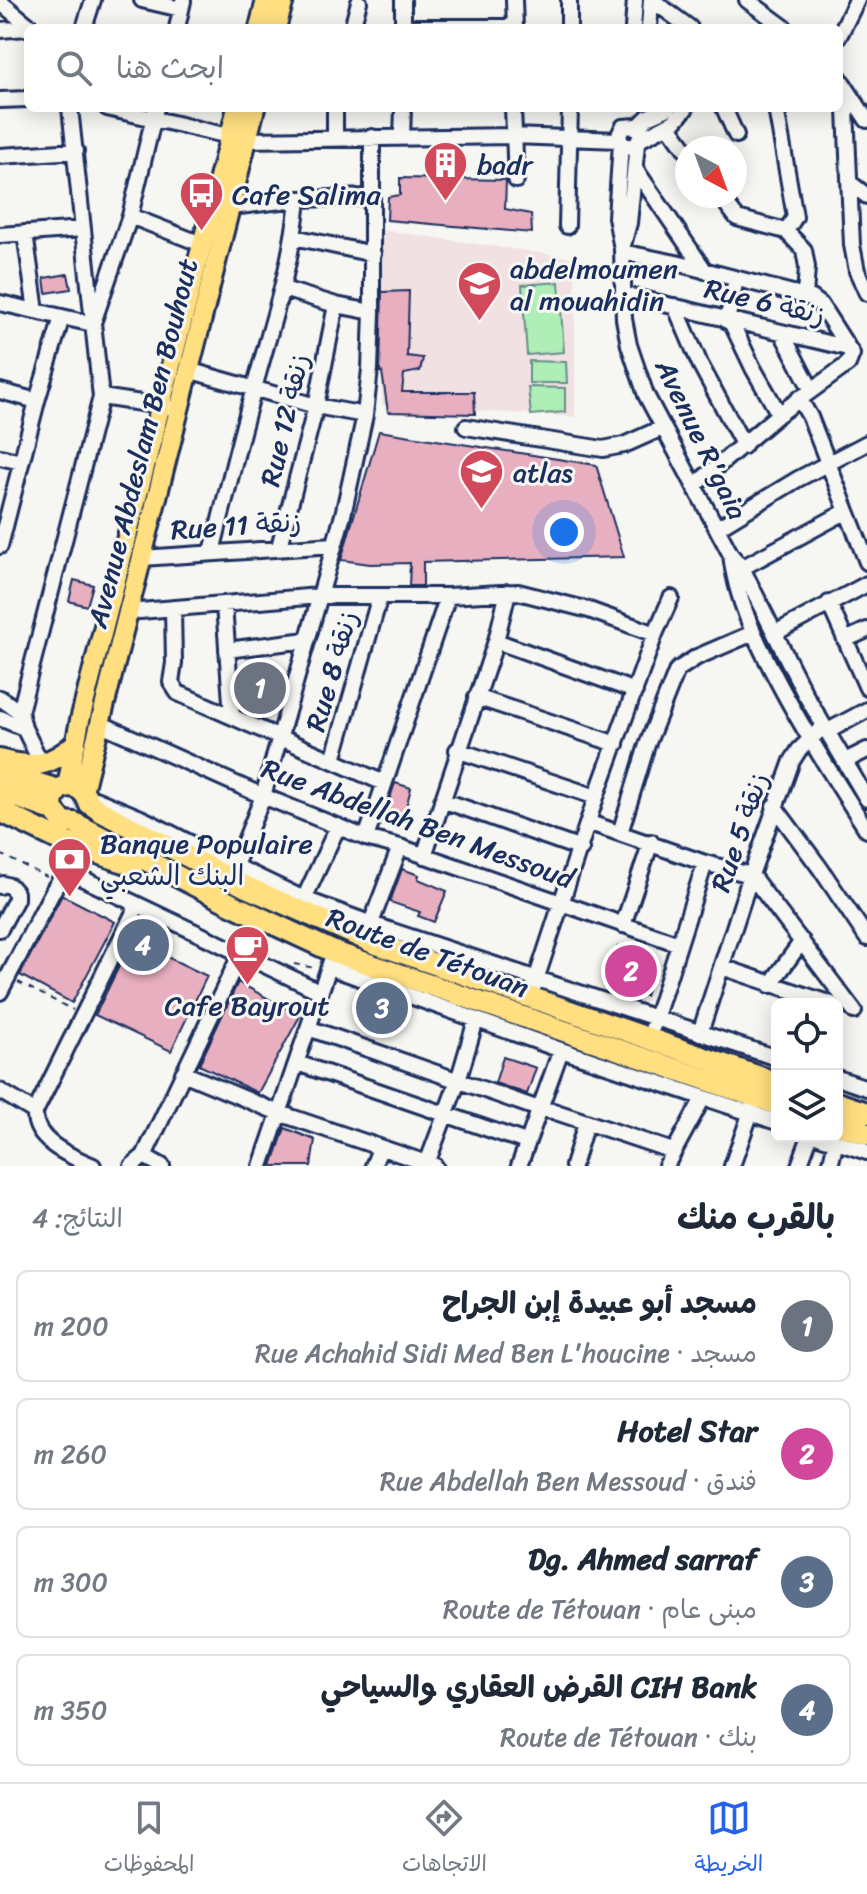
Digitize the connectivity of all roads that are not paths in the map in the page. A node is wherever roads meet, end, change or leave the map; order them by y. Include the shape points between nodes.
1 (93, 0) edge
2 (142, 0) edge
3 (266, 0) edge
4 (284, 0) edge
5 (403, 0) edge
6 (514, 0) edge
7 (569, 0) edge
8 (635, 0) edge
9 (652, 0) edge
10 (747, 0) edge
11 (357, 1) edge
12 (853, 1) edge
13 (0, 2) edge
14 (182, 5) edge
15 (25, 24) edge
16 (85, 24) edge
17 (260, 24) edge
18 (277, 24) edge
19 (353, 24) edge
20 (403, 24) edge
21 (515, 24) edge
22 (569, 24) edge
23 (633, 24) edge
24 (649, 24) edge
25 (685, 24) edge
26 (780, 24) edge
27 (843, 26) edge
28 (24, 28) edge
29 (0, 30) edge
30 (843, 83) edge
31 (843, 95) edge
32 (24, 99) edge
33 (0, 100) edge
34 (71, 112) edge
35 (237, 112) edge
36 (253, 112) edge
37 (335, 112) edge
38 (403, 112) edge
39 (513, 112) edge
40 (570, 112) edge
41 (626, 112) edge
42 (639, 112) edge
43 (659, 112) edge
44 (683, 112) edge
45 (726, 112) edge
46 (777, 112) edge
47 (155, 114) edge
48 (865, 114) edge
49 (668, 125) junction
50 (631, 135) junction
51 (736, 135) dead end
52 (513, 136) junction
53 (676, 136) edge
54 (372, 137) junction
55 (402, 137) junction
56 (238, 138) junction
57 (571, 138) junction
58 (335, 139) junction
59 (76, 151) junction
60 (0, 156) edge
61 (636, 170) junction
62 (516, 180) dead end
63 (850, 183) junction
64 (867, 196) edge
65 (371, 197) junction
66 (298, 199) junction
67 (231, 207) junction
68 (729, 208) edge
69 (130, 216) junction
70 (567, 226) dead end
71 (83, 229) junction
72 (786, 231) junction
73 (25, 233) junction
74 (0, 235) edge
75 (294, 237) junction
76 (204, 245) junction
77 (622, 250) junction
78 (373, 254) junction
79 (705, 271) junction
80 (736, 279) junction
81 (283, 289) junction
82 (867, 293) edge
83 (622, 294) junction
84 (805, 296) junction
85 (0, 303) edge
86 (336, 305) junction
87 (675, 306) junction
88 (36, 311) junction
89 (372, 312) junction
90 (62, 317) junction
91 (729, 321) junction
92 (93, 324) junction
93 (782, 333) junction
94 (848, 348) junction
95 (188, 370) junction
96 (254, 387) junction
97 (0, 391) edge
98 (805, 394) junction
99 (101, 397) junction
100 (37, 401) junction
101 (160, 406) junction
102 (316, 406) junction
103 (179, 410) junction
104 (779, 414) junction
105 (365, 415) junction
106 (466, 427) dead end
107 (662, 428) junction
108 (867, 443) edge
109 (744, 446) junction
110 (0, 457) edge
111 (21, 462) junction
112 (828, 463) junction
113 (694, 486) junction
114 (847, 511) junction
115 (717, 528) junction
116 (334, 545) junction
117 (0, 546) edge
118 (279, 547) junction
119 (212, 552) junction
120 (142, 558) junction
121 (867, 562) edge
122 (737, 570) junction
123 (867, 584) edge
124 (508, 592) junction
125 (319, 596) junction
126 (380, 596) junction
127 (448, 596) junction
128 (671, 598) dead end
129 (829, 603) junction
130 (224, 605) junction
131 (173, 608) junction
132 (128, 612) junction
133 (867, 630) edge
134 (753, 633) junction
135 (775, 633) junction
136 (655, 634) junction
137 (306, 640) junction
138 (845, 640) junction
139 (496, 641) junction
140 (227, 650) junction
141 (867, 688) edge
142 (635, 691) junction
143 (476, 697) junction
144 (0, 698) edge
145 (867, 710) edge
146 (20, 712) junction
147 (232, 716) junction
148 (0, 718) edge
149 (99, 723) junction
150 (24, 728) junction
151 (826, 729) junction
152 (279, 737) junction
153 (808, 739) junction
154 (75, 744) junction
155 (616, 744) junction
156 (457, 750) junction
157 (867, 750) edge
158 (0, 760) edge
159 (333, 760) junction
160 (845, 761) junction
161 (42, 765) junction
162 (0, 772) edge
163 (861, 775) edge
164 (384, 783) junction
165 (0, 791) edge
166 (77, 793) junction
167 (263, 796) junction
168 (596, 797) junction
169 (867, 799) edge
170 (442, 800) junction
171 (774, 806) junction
172 (53, 810) junction
173 (0, 811) edge
174 (74, 823) junction
175 (590, 823) junction
176 (338, 826) junction
177 (867, 830) edge
178 (620, 833) junction
179 (366, 838) junction
180 (651, 842) junction
181 (400, 847) junction
182 (581, 849) junction
183 (424, 856) junction
184 (705, 863) junction
185 (225, 868) junction
186 (751, 875) junction
187 (0, 886) edge
188 (212, 894) junction
189 (304, 899) junction
190 (562, 902) junction
191 (137, 906) junction
192 (371, 923) junction
193 (623, 925) junction
194 (0, 929) edge
195 (867, 938) edge
196 (802, 941) junction
197 (679, 944) junction
198 (240, 955) junction
199 (332, 960) junction
200 (722, 967) junction
201 (4, 975) edge
202 (770, 985) junction
203 (533, 988) junction
204 (319, 991) junction
205 (0, 992) edge
206 (812, 998) edge
207 (861, 1014) edge
208 (656, 1018) junction
209 (476, 1020) junction
210 (308, 1028) junction
211 (700, 1033) junction
212 (650, 1040) junction
213 (561, 1050) junction
214 (771, 1056) edge
215 (297, 1063) junction
216 (183, 1073) junction
217 (843, 1080) edge
218 (458, 1081) junction
219 (771, 1081) edge
220 (867, 1088) edge
221 (0, 1091) edge
222 (703, 1098) junction
223 (771, 1105) edge
224 (843, 1105) edge
225 (754, 1106) junction
226 (539, 1109) junction
227 (35, 1112) junction
228 (279, 1113) junction
229 (867, 1113) edge
230 (446, 1114) junction
231 (771, 1118) edge
232 (586, 1123) junction
233 (843, 1133) edge
234 (867, 1134) edge
235 (843, 1137) edge
236 (526, 1142) junction
237 (808, 1142) edge
238 (835, 1142) edge
239 (380, 1149) junction
240 (673, 1151) junction
241 (867, 1152) edge
242 (138, 1161) edge
243 (83, 1164) edge
244 (430, 1165) edge
245 (162, 1166) edge
246 (261, 1166) edge
247 (373, 1166) edge
248 (519, 1166) edge
249 (573, 1166) edge
250 (666, 1166) edge
251 (732, 1166) edge
252 (799, 1166) edge
253 (830, 1166) edge

1 - 16 street
2 - 14 street
3 - 17 main road
4 - 18 main road
5 - 20 street
6 - 21 street
7 - 22 street
8 - 23 street
9 - 24 street
9 - 25 street
10 - 26 street
11 - 19 street
12 - 27 street
13 - 15 street
28 - 29 street
30 - 48 street
31 - 63 street
32 - 33 street
34 - 59 street
35 - 56 main road, Avenue Abdeslam Ben Bouhout
36 - 56 main road, Avenue Abdeslam Ben Bouhout
37 - 58 street
38 - 55 street
39 - 52 street
40 - 57 street
41 - 50 street, Avenue R'gaia
42 - 50 street, Avenue R'gaia
43 - 50 street
44 - 49 street
45 - 51 street
46 - 72 street via 795,217
47 - 56 street
47 - 69 street
49 - 50 street
49 - 53 street
50 - 57 street
50 - 61 street, Avenue R'gaia
50 - 77 street, Avenue R'gaia via 616,217
52 - 55 street
52 - 57 street
52 - 62 street
54 - 55 street
54 - 58 street
54 - 65 street
56 - 58 street
56 - 67 main road, Avenue Abdeslam Ben Bouhout
56 - 76 main road, Avenue Abdeslam Ben Bouhout
57 - 70 street
59 - 60 street
59 - 71 street
61 - 77 street, Avenue R'gaia
61 - 79 street
63 - 64 street
63 - 82 street via 854,259
65 - 66 street
65 - 78 street
66 - 67 street
66 - 75 street
67 - 95 main road, Avenue Abdeslam Ben Bouhout
68 - 72 street via 737,218
69 - 76 street
69 - 92 street
71 - 73 street
71 - 92 street
72 - 84 street via 805,253
73 - 74 street
73 - 88 street
75 - 78 street
75 - 81 street
76 - 101 main road, Avenue Abdeslam Ben Bouhout
77 - 79 street
77 - 83 street, Avenue R'gaia
78 - 89 street
79 - 80 street
80 - 84 street
80 - 91 street
81 - 86 street
81 - 96 street
83 - 87 street, Rue 6 زنقة
83 - 107 street, Avenue R'gaia via 629,345
84 - 94 street via 820,304
85 - 88 street
86 - 89 street
86 - 102 street, Rue 12 زنقة
87 - 91 street, Rue 6 زنقة
87 - 109 street
88 - 90 street
89 - 105 street
90 - 92 street
90 - 100 street
91 - 93 street, Rue 6 زنقة
91 - 104 street
92 - 99 street
93 - 94 street, Rue 6 زنقة
93 - 98 street
94 - 98 street via 848,364
95 - 96 street
95 - 103 main road, Avenue Abdeslam Ben Bouhout
96 - 102 street
96 - 119 street
97 - 100 street
98 - 104 street
98 - 112 street
99 - 101 street
99 - 146 street
100 - 111 street
101 - 103 street
101 - 154 main road, Avenue Abdeslam Ben Bouhout
102 - 105 street
102 - 118 street, Rue 12 زنقة
103 - 120 main road, Avenue Abdeslam Ben Bouhout
104 - 109 street
105 - 116 street
106 - 107 street via 603,449
107 - 113 street, Avenue R'gaia
108 - 112 street
109 - 113 street
110 - 111 street
111 - 117 street
112 - 114 street
112 - 115 street
113 - 115 street, Avenue R'gaia
114 - 121 street via 854,540
114 - 122 street
115 - 122 street, Avenue R'gaia
116 - 118 street, Rue 11 زنقة
116 - 125 street
118 - 119 street, Rue 11 زنقة
119 - 120 street, Rue 11 زنقة
120 - 132 main road, Avenue Abdeslam Ben Bouhout
122 - 134 street, Avenue R'gaia
122 - 135 street, Avenue R'gaia
123 - 129 street
124 - 127 street
124 - 136 street via 530,593
124 - 139 street
125 - 126 street
125 - 130 street
125 - 137 street
126 - 127 street
126 - 159 street, Rue 8 زنقة
127 - 164 street
128 - 136 street
129 - 135 street
129 - 138 street
130 - 131 street
130 - 140 street
131 - 132 street
131 - 147 street via 173,687
132 - 149 main road, Avenue Abdeslam Ben Bouhout
133 - 138 street
134 - 153 street, Avenue R'gaia
134 - 178 street via 677,670
135 - 151 street, Avenue R'gaia
136 - 142 street
137 - 140 street
137 - 152 street
138 - 141 street
139 - 142 street
139 - 143 street
140 - 147 street
142 - 155 street
143 - 155 street
143 - 156 street
144 - 146 street
145 - 151 street, Rue 5 زنقة
146 - 150 street
147 - 152 street
148 - 150 street
149 - 166 main road, Avenue Abdeslam Ben Bouhout
149 - 167 street, Rue Abdellah Ben Messoud
150 - 161 street
151 - 153 street, Rue 5 زنقة
151 - 160 street, Avenue R'gaia
152 - 159 street
152 - 167 street
153 - 171 street, Rue 5 زنقة via 792,761
153 - 177 street, Avenue R'gaia
154 - 161 highway
154 - 166 main road, Avenue Abdeslam Ben Bouhout
155 - 168 street
156 - 168 street
156 - 170 street
157 - 160 street
158 - 161 highway
159 - 164 street
160 - 163 street, Avenue R'gaia
162 - 166 highway, Route de Tétouan
163 - 169 street, Avenue R'gaia
164 - 179 street
165 - 172 highway, Route de Tétouan
166 - 172 highway via 52,801
166 - 174 highway via 85,816
166 - 185 highway, Route de Tétouan
167 - 176 street, Rue Abdellah Ben Messoud
167 - 185 street
168 - 175 street
170 - 182 street
170 - 183 street
171 - 186 street, Rue 5 زنقة
171 - 195 street
172 - 174 highway, Route de Tétouan via 63,822
173 - 188 highway via 62,841
174 - 188 highway, Route de Tétouan
175 - 178 street
175 - 182 street
176 - 179 street, Rue Abdellah Ben Messoud
176 - 189 street
178 - 180 street
179 - 181 street, Rue Abdellah Ben Messoud
180 - 184 street
180 - 193 street
181 - 183 street, Rue Abdellah Ben Messoud
181 - 192 street
182 - 190 street
183 - 190 street, Rue Abdellah Ben Messoud
184 - 186 street
184 - 197 street
185 - 189 street
185 - 203 highway, Route de Tétouan via 374,943
186 - 196 street
186 - 200 street, Rue 5 زنقة
187 - 194 street via 10,886 16,893
188 - 199 highway, Route de Tétouan
189 - 192 street
190 - 193 street, Rue Abdellah Ben Messoud
190 - 203 street
191 - 198 street
191 - 201 street via 71,873 60,880
191 - 227 street
192 - 203 street
193 - 197 street, Rue Abdellah Ben Messoud
196 - 202 street
196 - 207 street
197 - 208 street
198 - 204 street
198 - 216 street
199 - 204 street
199 - 209 street
199 - 225 highway, Route de Tétouan
200 - 202 street
200 - 211 street, Rue 5 زنقة
201 - 205 street
202 - 206 street
203 - 208 street
203 - 212 highway, Route de Tétouan
204 - 210 street
208 - 211 street
208 - 212 street
209 - 213 street
209 - 218 street
210 - 215 street
210 - 218 street
211 - 214 street
212 - 219 highway, Route de Tétouan
213 - 222 street
213 - 226 street
215 - 228 street
215 - 230 street
216 - 228 street
216 - 242 street
217 - 220 street
218 - 226 street
218 - 230 street
221 - 227 street
222 - 225 street
222 - 240 street
223 - 225 highway, Route de Tétouan
224 - 229 highway
225 - 231 street
225 - 251 street
226 - 232 street
226 - 236 street
227 - 243 street via 42,1135
228 - 239 street
228 - 246 street
230 - 236 street
230 - 244 street
232 - 240 street
232 - 249 street
233 - 234 highway
235 - 241 street
236 - 248 street
237 - 252 street
238 - 253 street
239 - 244 street
239 - 247 street
240 - 250 street
242 - 245 street

